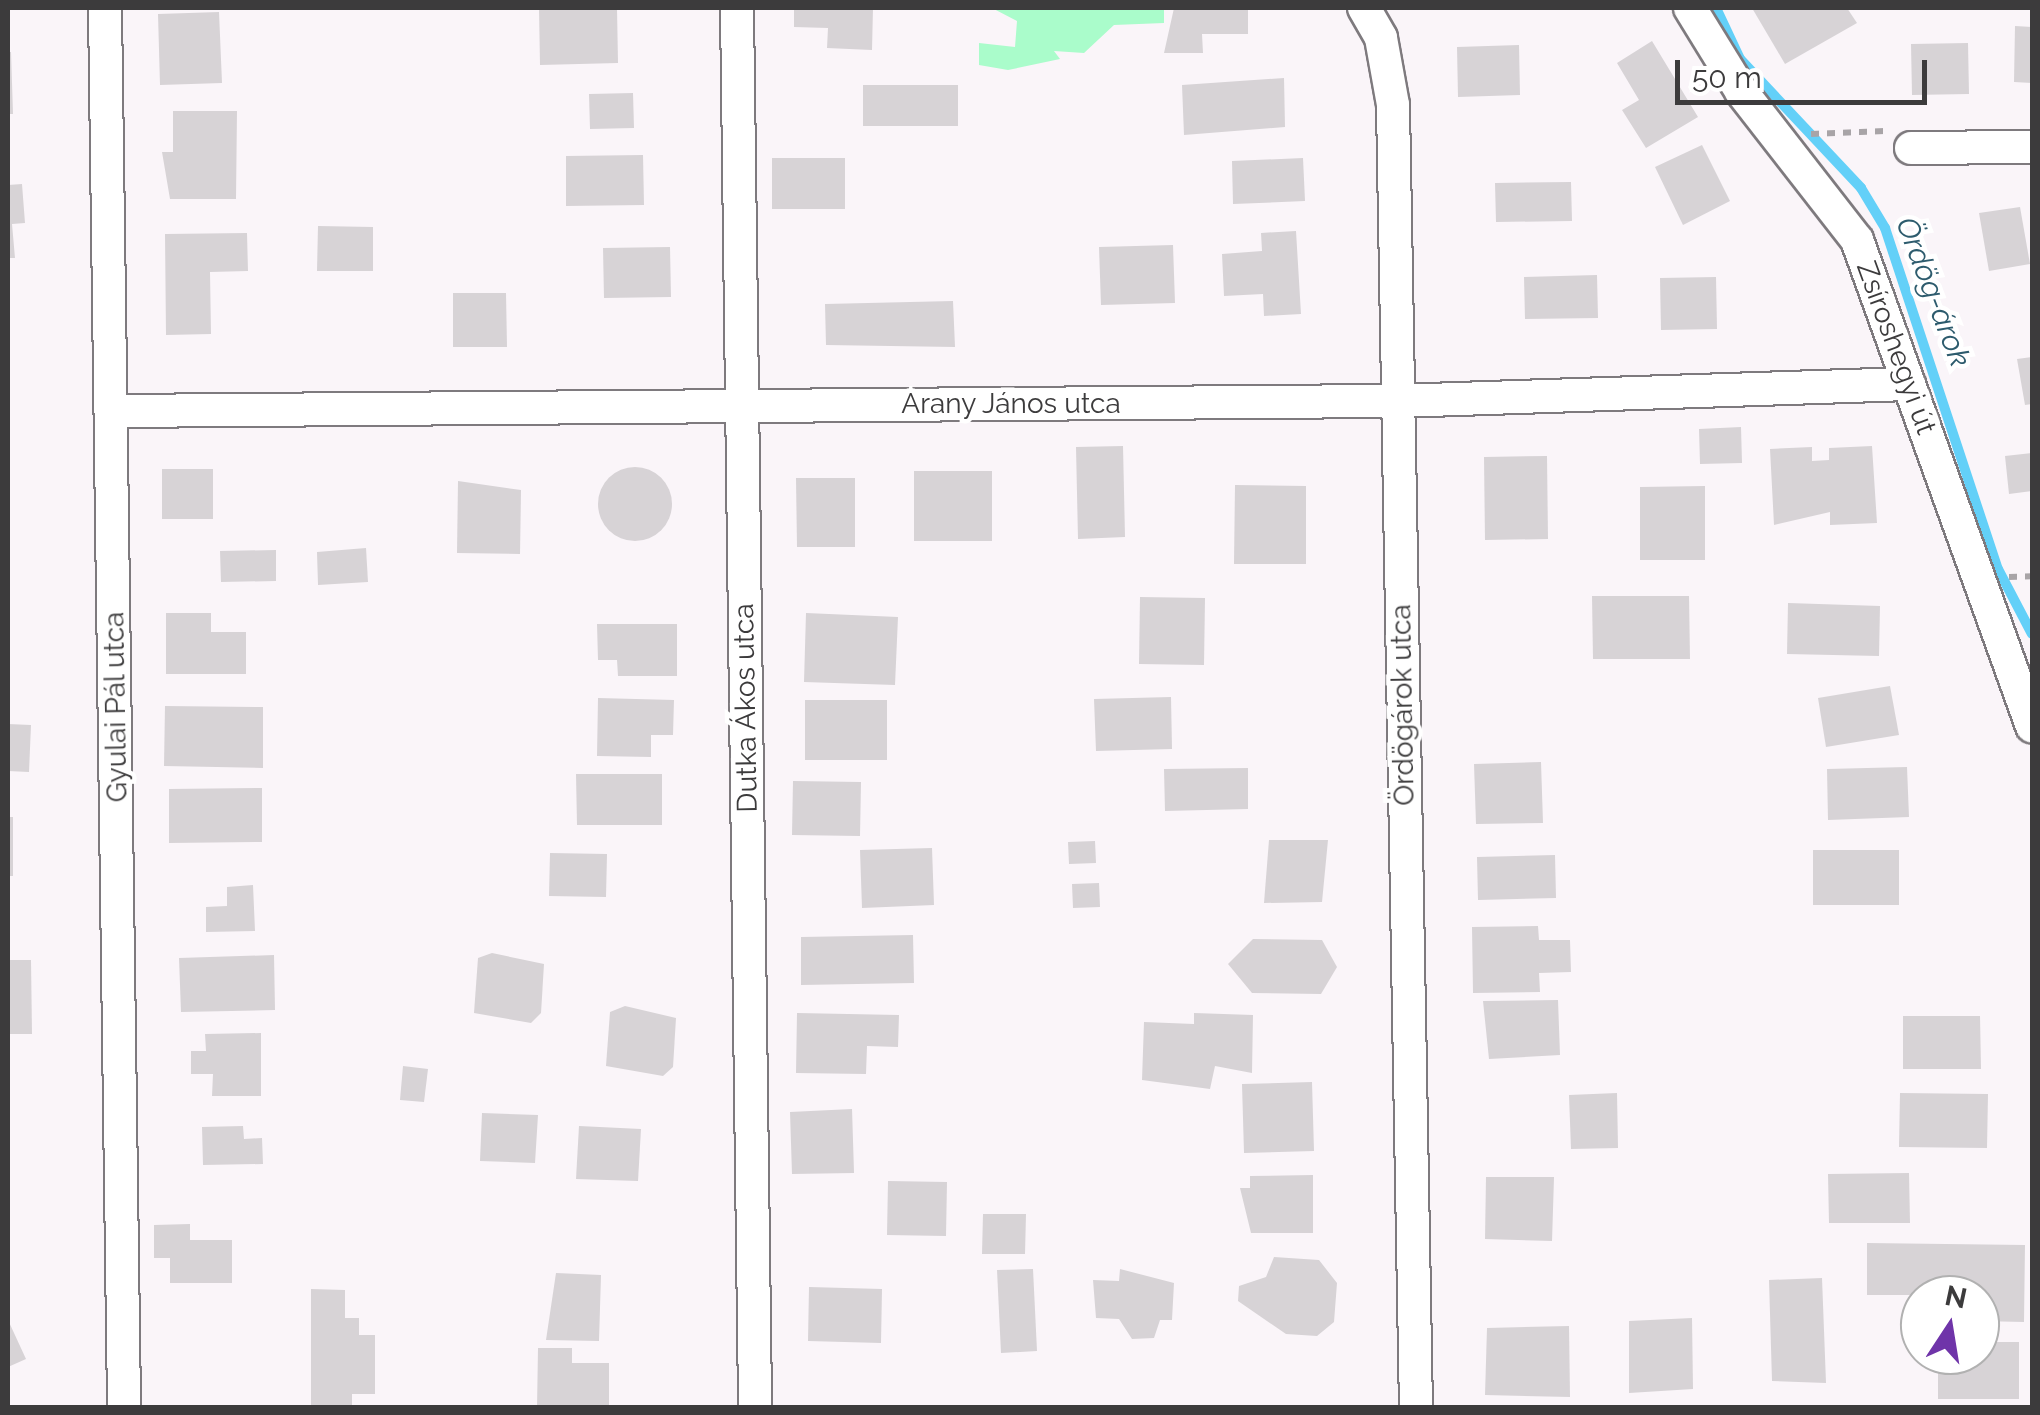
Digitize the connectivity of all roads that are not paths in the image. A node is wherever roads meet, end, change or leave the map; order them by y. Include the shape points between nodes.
1 (105, 8) edge
2 (737, 8) edge
3 (1364, 8) edge
4 (1690, 8) edge
5 (2032, 147) edge
6 (1912, 148) road end
7 (1909, 384) junction
8 (1398, 401) junction
9 (742, 406) junction
10 (113, 412) junction
11 (2032, 726) edge
12 (124, 1408) edge
13 (754, 1408) edge
14 (1416, 1408) edge

1 - 10 street, Gyulai Pál utca
2 - 9 street, Dutka Ákos utca
3 - 8 street, Ördögárok utca via 1381,38 1393,105
4 - 7 street, Zsíroshegyi út via 1741,91 1848,226
5 - 6 street
7 - 8 street, Arany János utca
7 - 11 street, Zsíroshegyi út
8 - 9 street, Arany János utca
8 - 14 street, Ördögárok utca
9 - 10 street, Arany János utca
9 - 13 street, Dutka Ákos utca
10 - 12 street, Gyulai Pál utca

